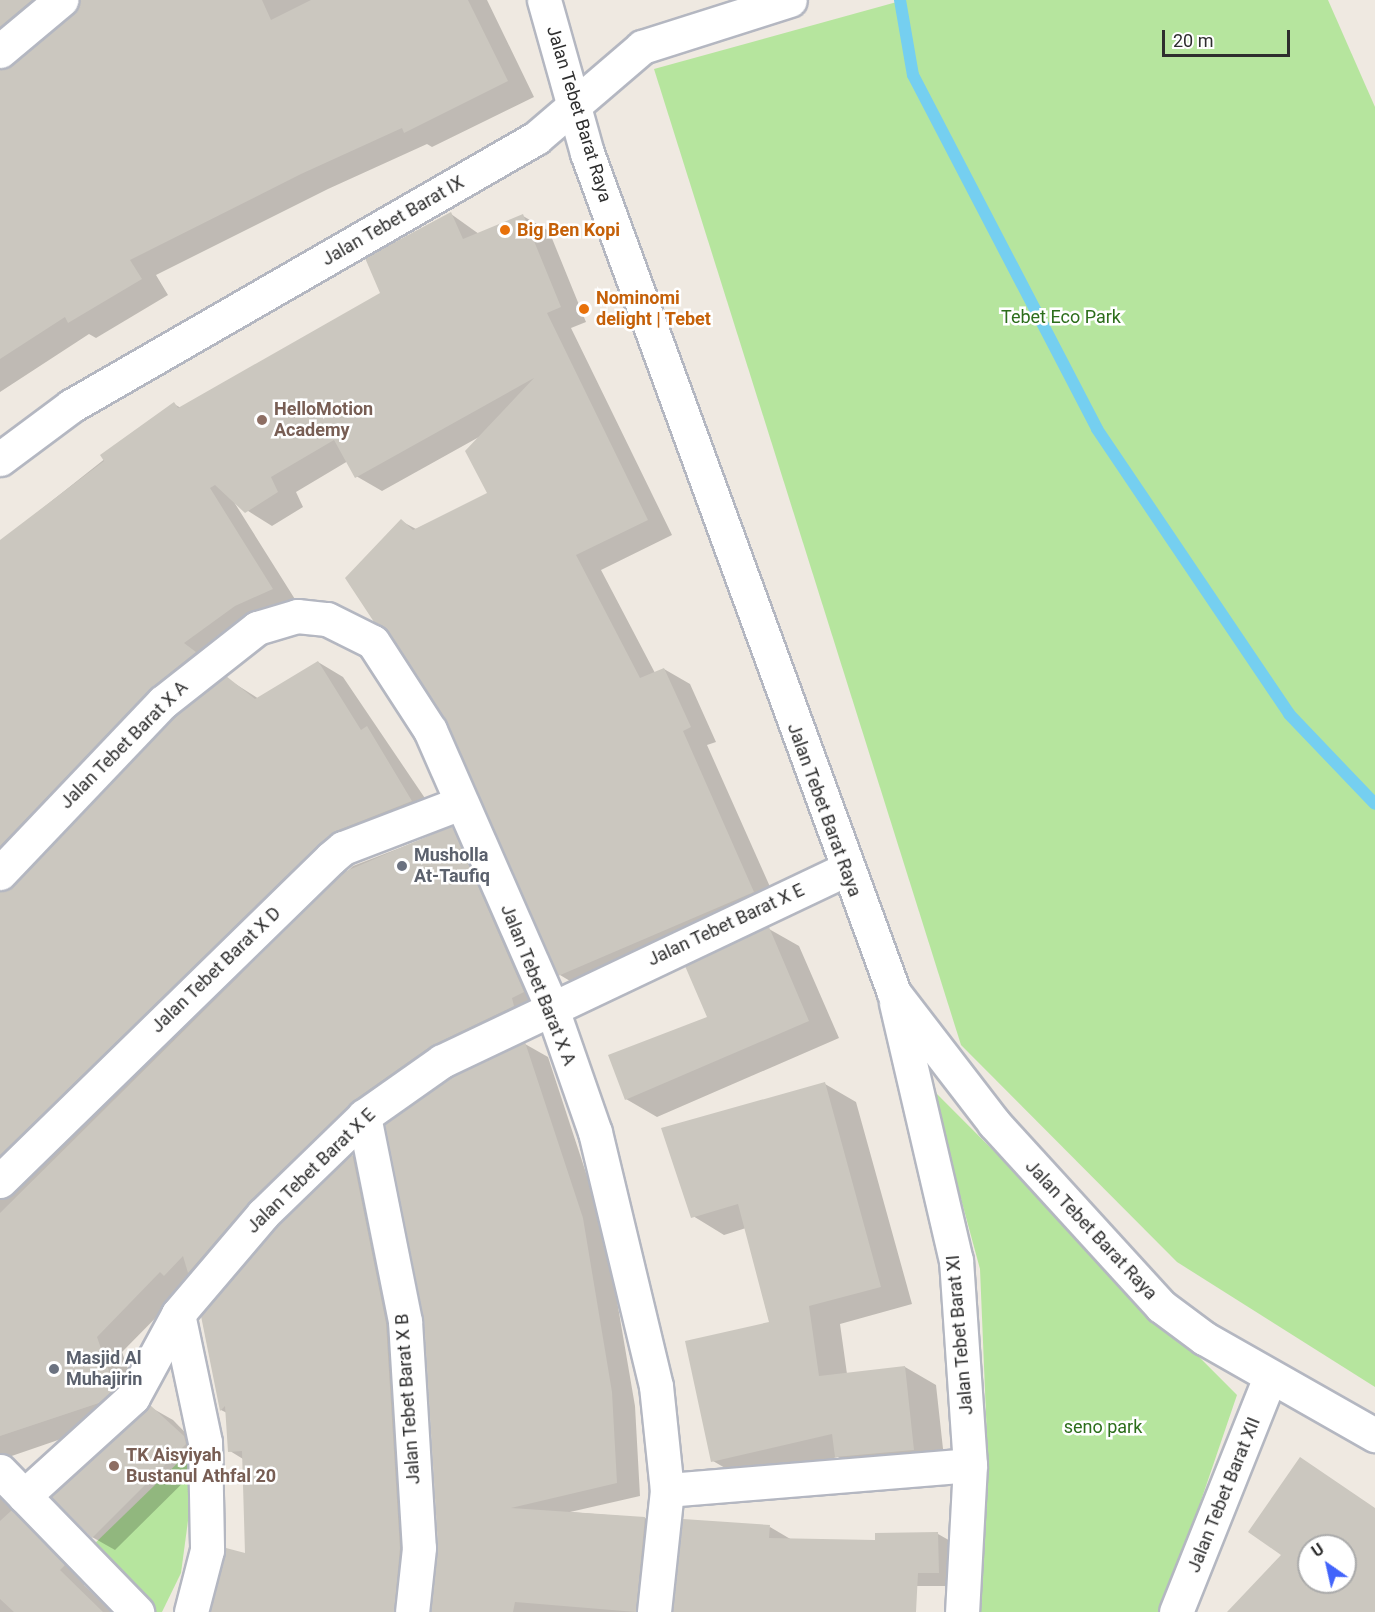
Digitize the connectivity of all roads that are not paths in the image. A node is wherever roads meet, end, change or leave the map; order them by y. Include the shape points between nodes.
1 (61, 0) edge
2 (544, 0) edge
3 (790, 0) edge
4 (0, 51) edge
5 (574, 109) junction
6 (0, 459) edge
7 (460, 803) junction
8 (845, 870) junction
9 (0, 873) edge
10 (894, 993) junction
11 (551, 1006) junction
12 (364, 1116) junction
13 (0, 1181) edge
14 (178, 1314) junction
15 (1270, 1377) junction
16 (1375, 1435) edge
17 (970, 1465) junction
18 (0, 1471) edge
19 (667, 1490) junction
20 (24, 1496) junction
21 (137, 1612) edge
22 (191, 1612) edge
23 (412, 1612) edge
24 (654, 1612) edge
25 (962, 1612) edge
26 (1176, 1612) edge

1 - 4 street
2 - 5 street, Jalan Tebet Barat Raya
3 - 5 street, Jalan Tebet Barat IX via 642,47
5 - 6 street, Jalan Tebet Barat IX via 536,138 71,406
5 - 8 street, Jalan Tebet Barat Raya
7 - 9 street, Jalan Tebet Barat X A via 430,729 373,642 327,619 297,616 256,628 204,666
7 - 11 street, Jalan Tebet Barat X A
7 - 13 street, Jalan Tebet Barat X D via 343,848
8 - 10 street, Jalan Tebet Barat Raya
8 - 11 street, Jalan Tebet Barat X E
10 - 15 street, Jalan Tebet Barat Raya via 994,1123 1125,1270 1204,1338
10 - 17 street, Jalan Tebet Barat XI via 956,1260
11 - 12 street, Jalan Tebet Barat X E via 442,1061
11 - 19 street, Jalan Tebet Barat X A via 595,1132 625,1248 656,1386
12 - 14 street, Jalan Tebet Barat X E via 263,1214
12 - 23 street, Jalan Tebet Barat X B via 405,1321 419,1548
14 - 20 street, Jalan Tebet Barat X E via 133,1397
14 - 22 street via 205,1442 207,1550
15 - 16 street, Jalan Tebet Barat Raya
15 - 26 street, Jalan Tebet Barat XII
17 - 19 street
17 - 25 street, Jalan Tebet Barat XI
18 - 20 street
19 - 24 street, Jalan Tebet Barat X A
20 - 21 street

